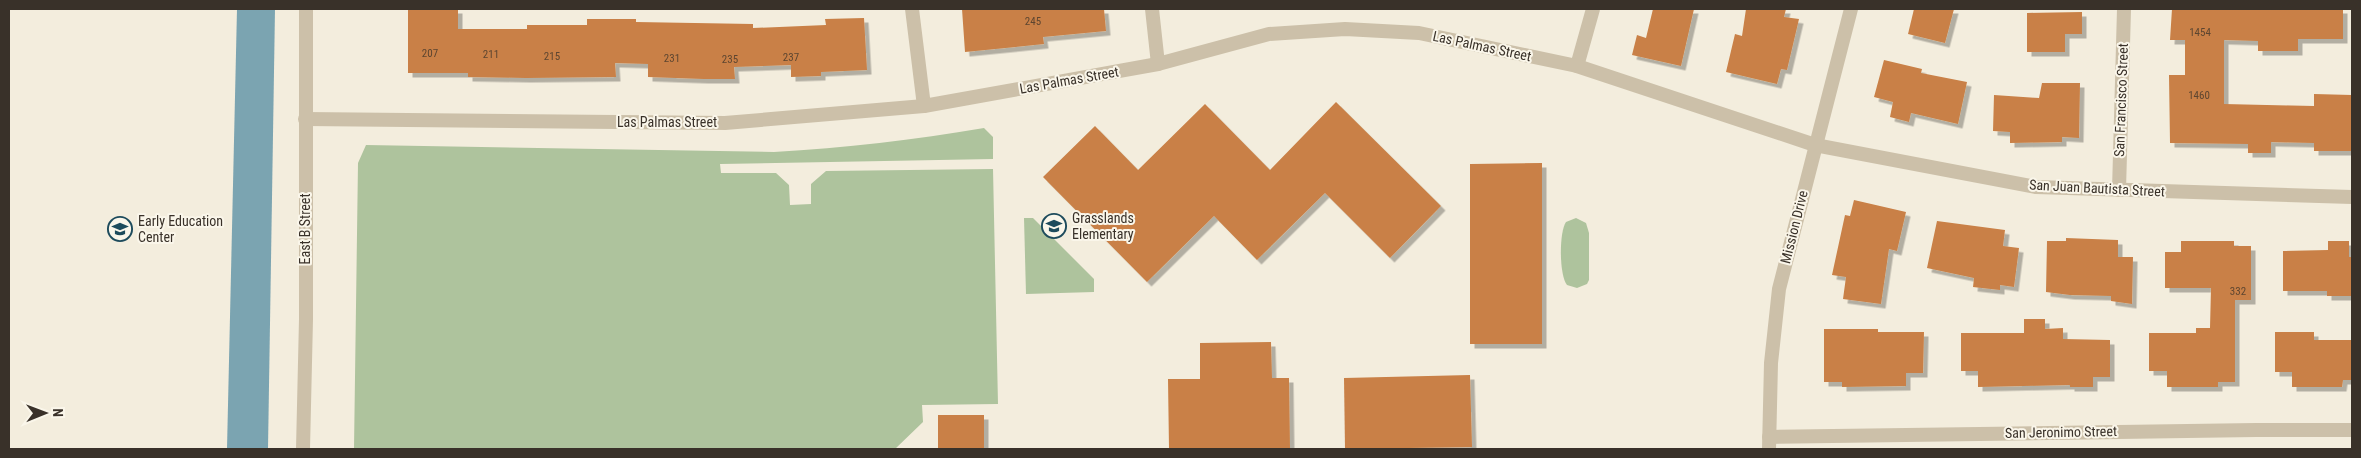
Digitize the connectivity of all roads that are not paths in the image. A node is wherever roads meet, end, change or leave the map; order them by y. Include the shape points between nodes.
1 (306, 9) edge
2 (912, 9) edge
3 (1152, 9) edge
4 (1593, 9) edge
5 (1851, 9) edge
6 (2124, 9) edge
7 (1158, 64) junction
8 (1577, 66) junction
9 (924, 106) junction
10 (305, 119) junction
11 (1815, 145) junction
12 (2119, 190) junction
13 (2352, 197) edge
14 (2352, 430) edge
15 (1769, 443) edge
16 (303, 449) edge

1 - 10 street, East B Street
2 - 9 street
3 - 7 street
4 - 8 street
5 - 11 street, Mission Drive
6 - 12 street, San Francisco Street
7 - 8 street, Las Palmas Street via 1269,34 1345,29 1419,33
7 - 9 street, Las Palmas Street
8 - 11 street, Las Palmas Street
9 - 10 street, Las Palmas Street via 725,123
10 - 16 street, East B Street
11 - 12 street, San Juan Bautista Street via 2036,187
11 - 15 street, Mission Drive via 1779,289 1771,363
12 - 13 street, San Juan Bautista Street
14 - 15 street, San Jeronimo Street

